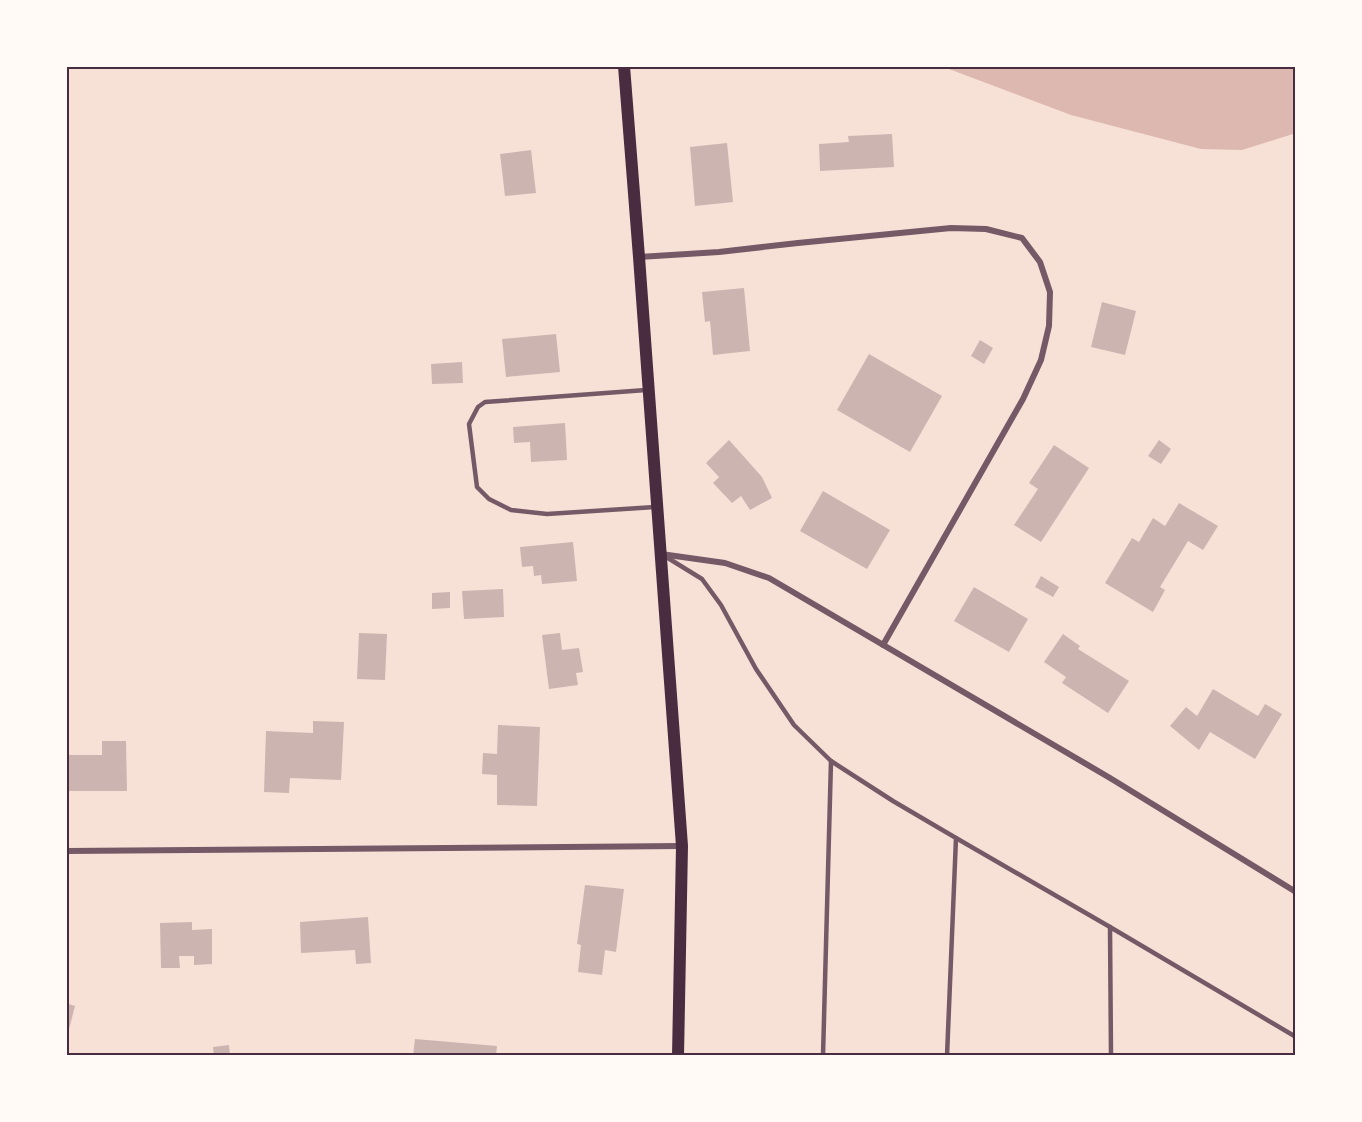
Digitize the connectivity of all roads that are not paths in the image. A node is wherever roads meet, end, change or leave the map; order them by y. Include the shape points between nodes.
1 (624, 66) edge
2 (639, 257) junction
3 (649, 390) junction
4 (657, 507) junction
5 (661, 554) junction
6 (883, 645) junction
7 (831, 761) junction
8 (956, 838) junction
9 (682, 846) junction
10 (66, 851) edge
11 (1296, 892) edge
12 (1110, 927) junction
13 (1296, 1037) edge
14 (678, 1056) edge
15 (824, 1056) edge
16 (947, 1056) edge
17 (1111, 1056) edge

1 - 2 main road
2 - 3 main road
2 - 6 street via 951,228 986,229 1022,238 1040,262 1050,292 1049,326 1041,360
3 - 4 main road
3 - 4 lane via 485,402 470,424 477,487 489,500 511,510 547,514
4 - 5 main road
5 - 6 street via 726,563 769,579
5 - 7 lane via 702,579 794,725
5 - 9 main road
6 - 11 street
7 - 8 lane
7 - 15 lane
8 - 12 lane
8 - 16 lane
9 - 10 street
9 - 14 main road
12 - 13 lane
12 - 17 lane

